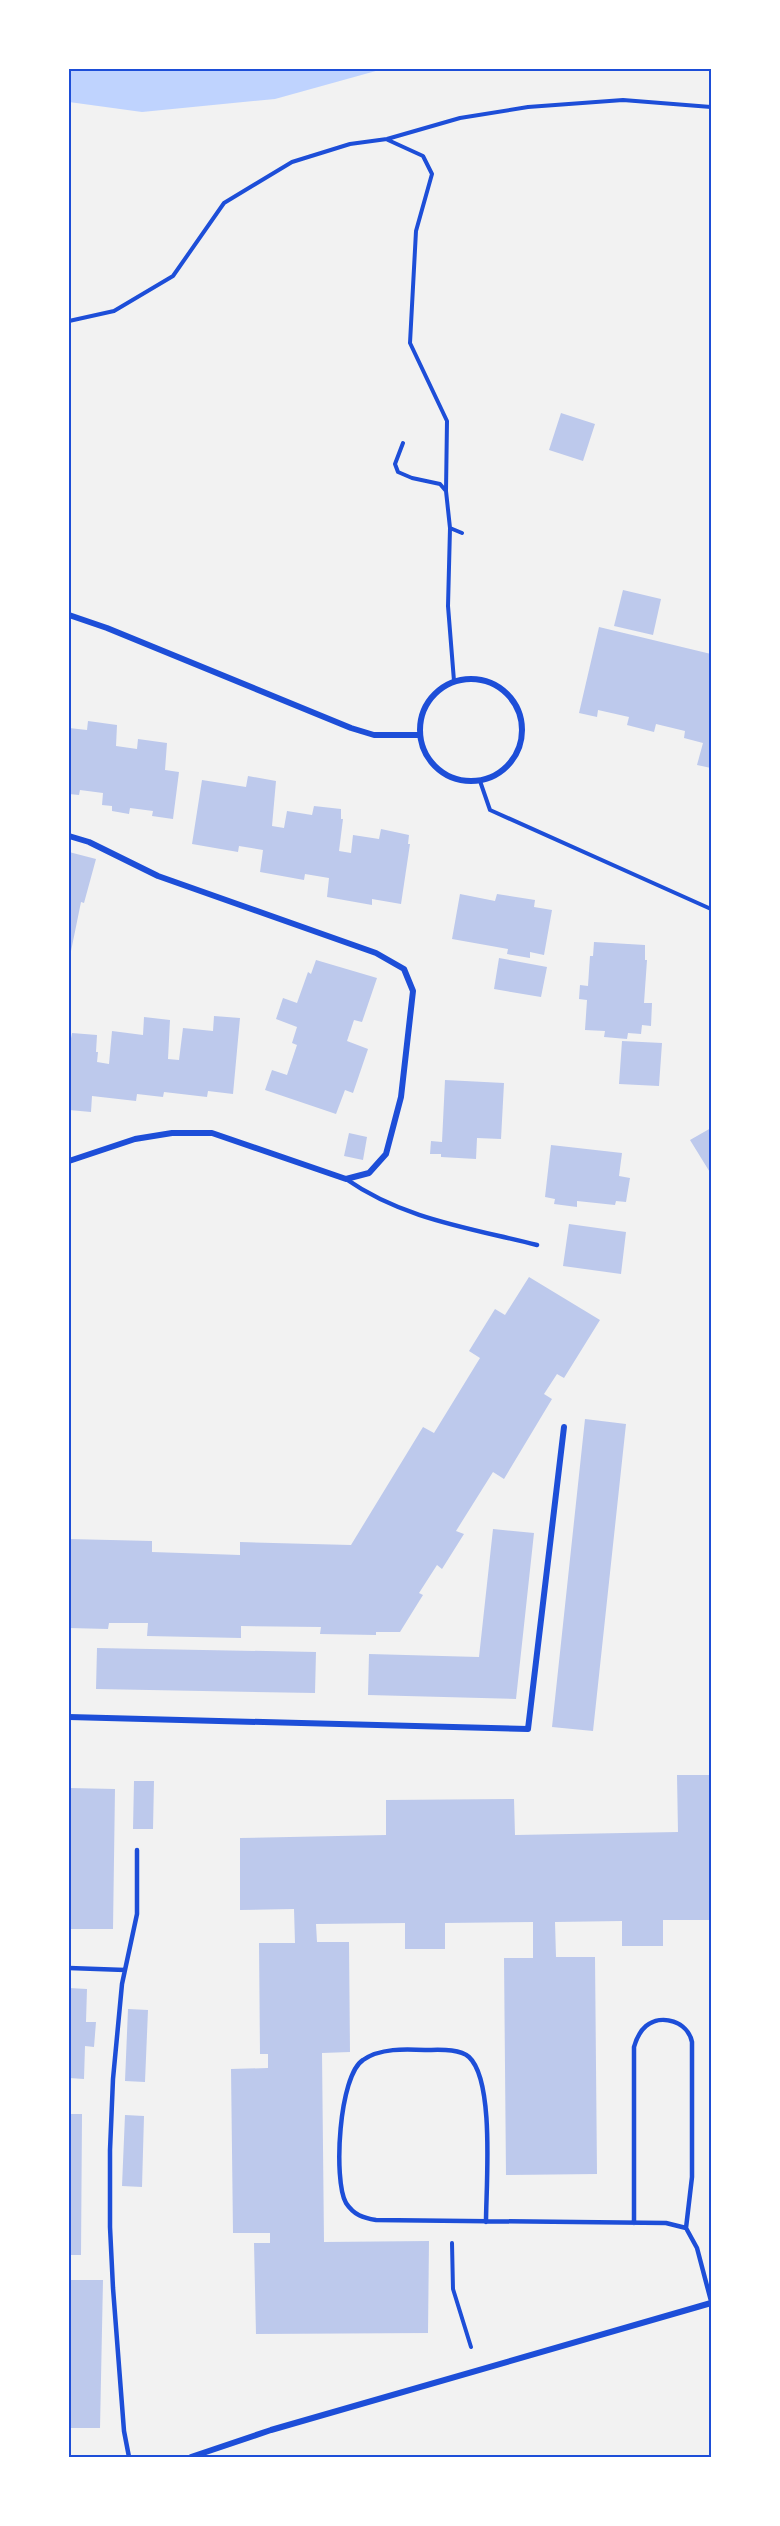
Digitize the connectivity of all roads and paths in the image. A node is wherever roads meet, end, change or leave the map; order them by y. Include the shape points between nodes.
1 (711, 107) edge
2 (387, 139) junction
3 (69, 321) edge
4 (403, 443) dead end
5 (446, 490) junction
6 (450, 528) junction
7 (462, 533) dead end
8 (69, 615) edge
9 (454, 681) junction
10 (419, 735) junction
11 (480, 781) junction
12 (69, 836) edge
13 (711, 909) edge
14 (69, 1161) edge
15 (346, 1179) junction
16 (537, 1245) dead end
17 (564, 1426) dead end
18 (69, 1717) edge
19 (137, 1850) dead end
20 (69, 1968) edge
21 (125, 1970) junction
22 (454, 2221) junction
23 (486, 2222) junction
24 (634, 2223) junction
25 (686, 2228) junction
26 (711, 2302) edge
27 (480, 2370) junction
28 (129, 2457) edge
29 (191, 2457) edge

1 - 2 path via 623,100 528,107 460,118
2 - 3 path via 350,144 292,162 224,203 173,276 114,311
2 - 5 path via 423,156 432,174 416,231 410,343 447,422
4 - 5 path via 395,464 398,472 440,484
5 - 6 path
6 - 7 path
6 - 9 path via 448,606
8 - 10 street via 351,728 374,735
9 - 10 street via 440,688 426,703
9 - 11 street via 473,678 500,687 513,699 522,721 522,738 511,762 493,777
10 - 11 street via 433,766 462,782
11 - 13 path via 490,810
12 - 15 street via 158,876 376,953 405,969 413,991 411,1018 401,1097 386,1154 369,1173
14 - 15 street via 135,1139 172,1133 212,1133
15 - 16 lane via 370,1196 408,1213
17 - 18 street via 528,1729
19 - 21 lane via 137,1914
20 - 21 lane
21 - 28 lane via 113,2079 110,2227 120,2392
22 - 23 lane
22 - 23 lane via 376,2220 353,2213 345,2200 341,2173 342,2107 350,2076 363,2060 398,2050 453,2051 467,2055 476,2066 483,2084 486,2122
22 - 27 path via 453,2289
23 - 24 lane
24 - 25 lane via 666,2223
24 - 25 lane via 634,2047 645,2027 653,2022 672,2021 685,2028 692,2042 692,2177
25 - 26 lane via 697,2248
26 - 27 street
27 - 29 street

